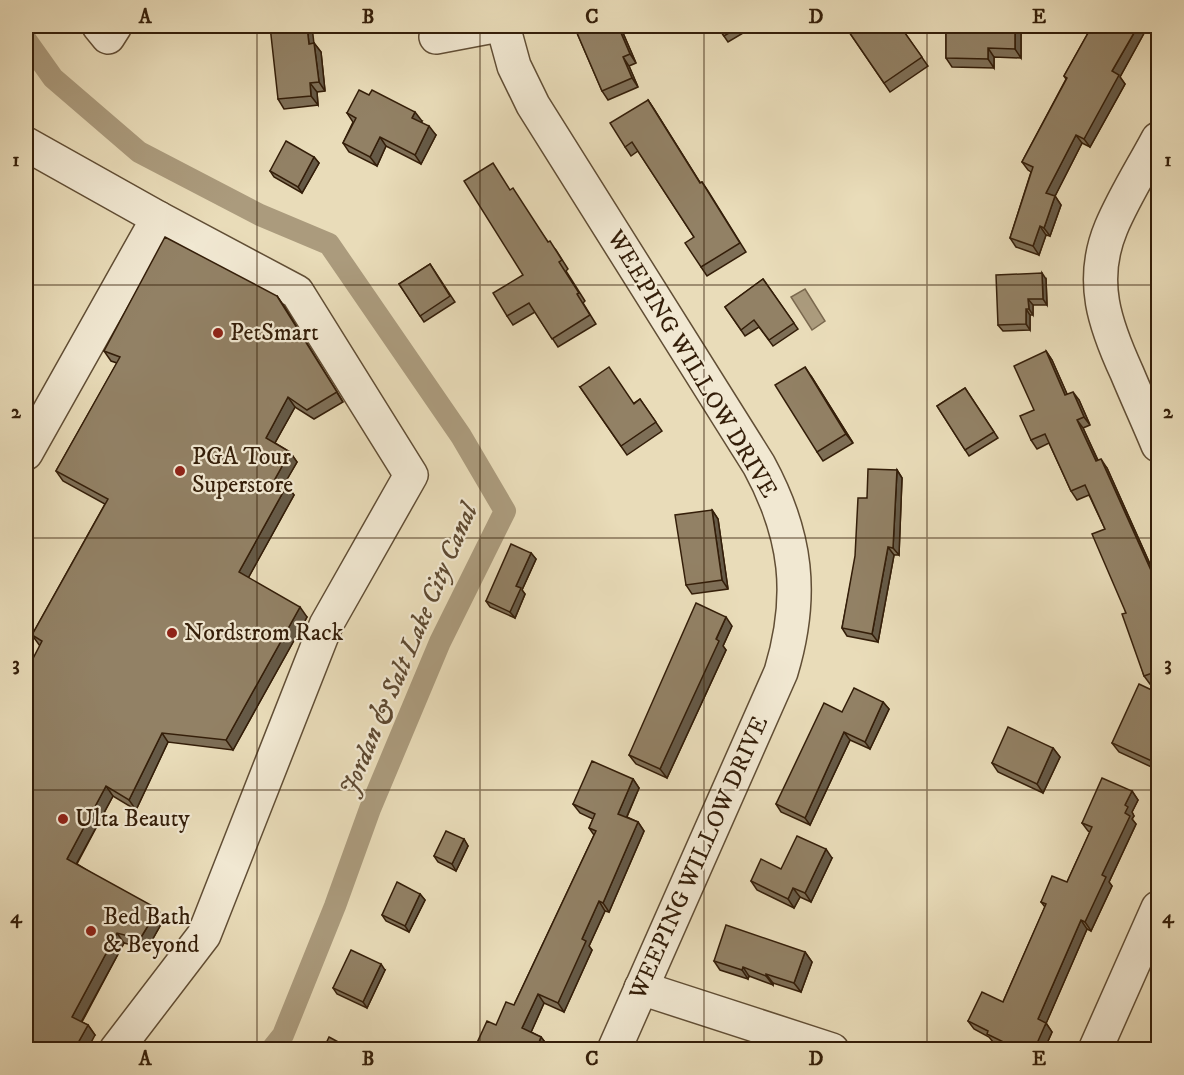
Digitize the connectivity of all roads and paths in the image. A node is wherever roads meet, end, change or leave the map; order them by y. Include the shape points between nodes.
1 (99, 26) edge
2 (115, 26) edge
3 (494, 26) edge
4 (503, 26) edge
5 (436, 37) dead end
6 (1158, 139) edge
7 (26, 144) edge
8 (158, 218) junction
9 (1158, 445) edge
10 (26, 453) edge
11 (1158, 908) edge
12 (641, 988) junction
13 (116, 1050) edge
14 (614, 1050) edge
15 (832, 1050) edge
16 (1095, 1050) edge

1 - 2 street via 108,37
3 - 5 street
4 - 12 street, WEEPING WILLOW DRIVE via 514,66 533,105 764,473 782,514 794,566 794,620 782,672
6 - 9 street via 1110,230 1100,272 1100,293 1110,335
7 - 8 street
8 - 10 street
8 - 13 street via 297,292 411,475 326,625 204,935
11 - 16 street
12 - 14 street, WEEPING WILLOW DRIVE
12 - 15 street

